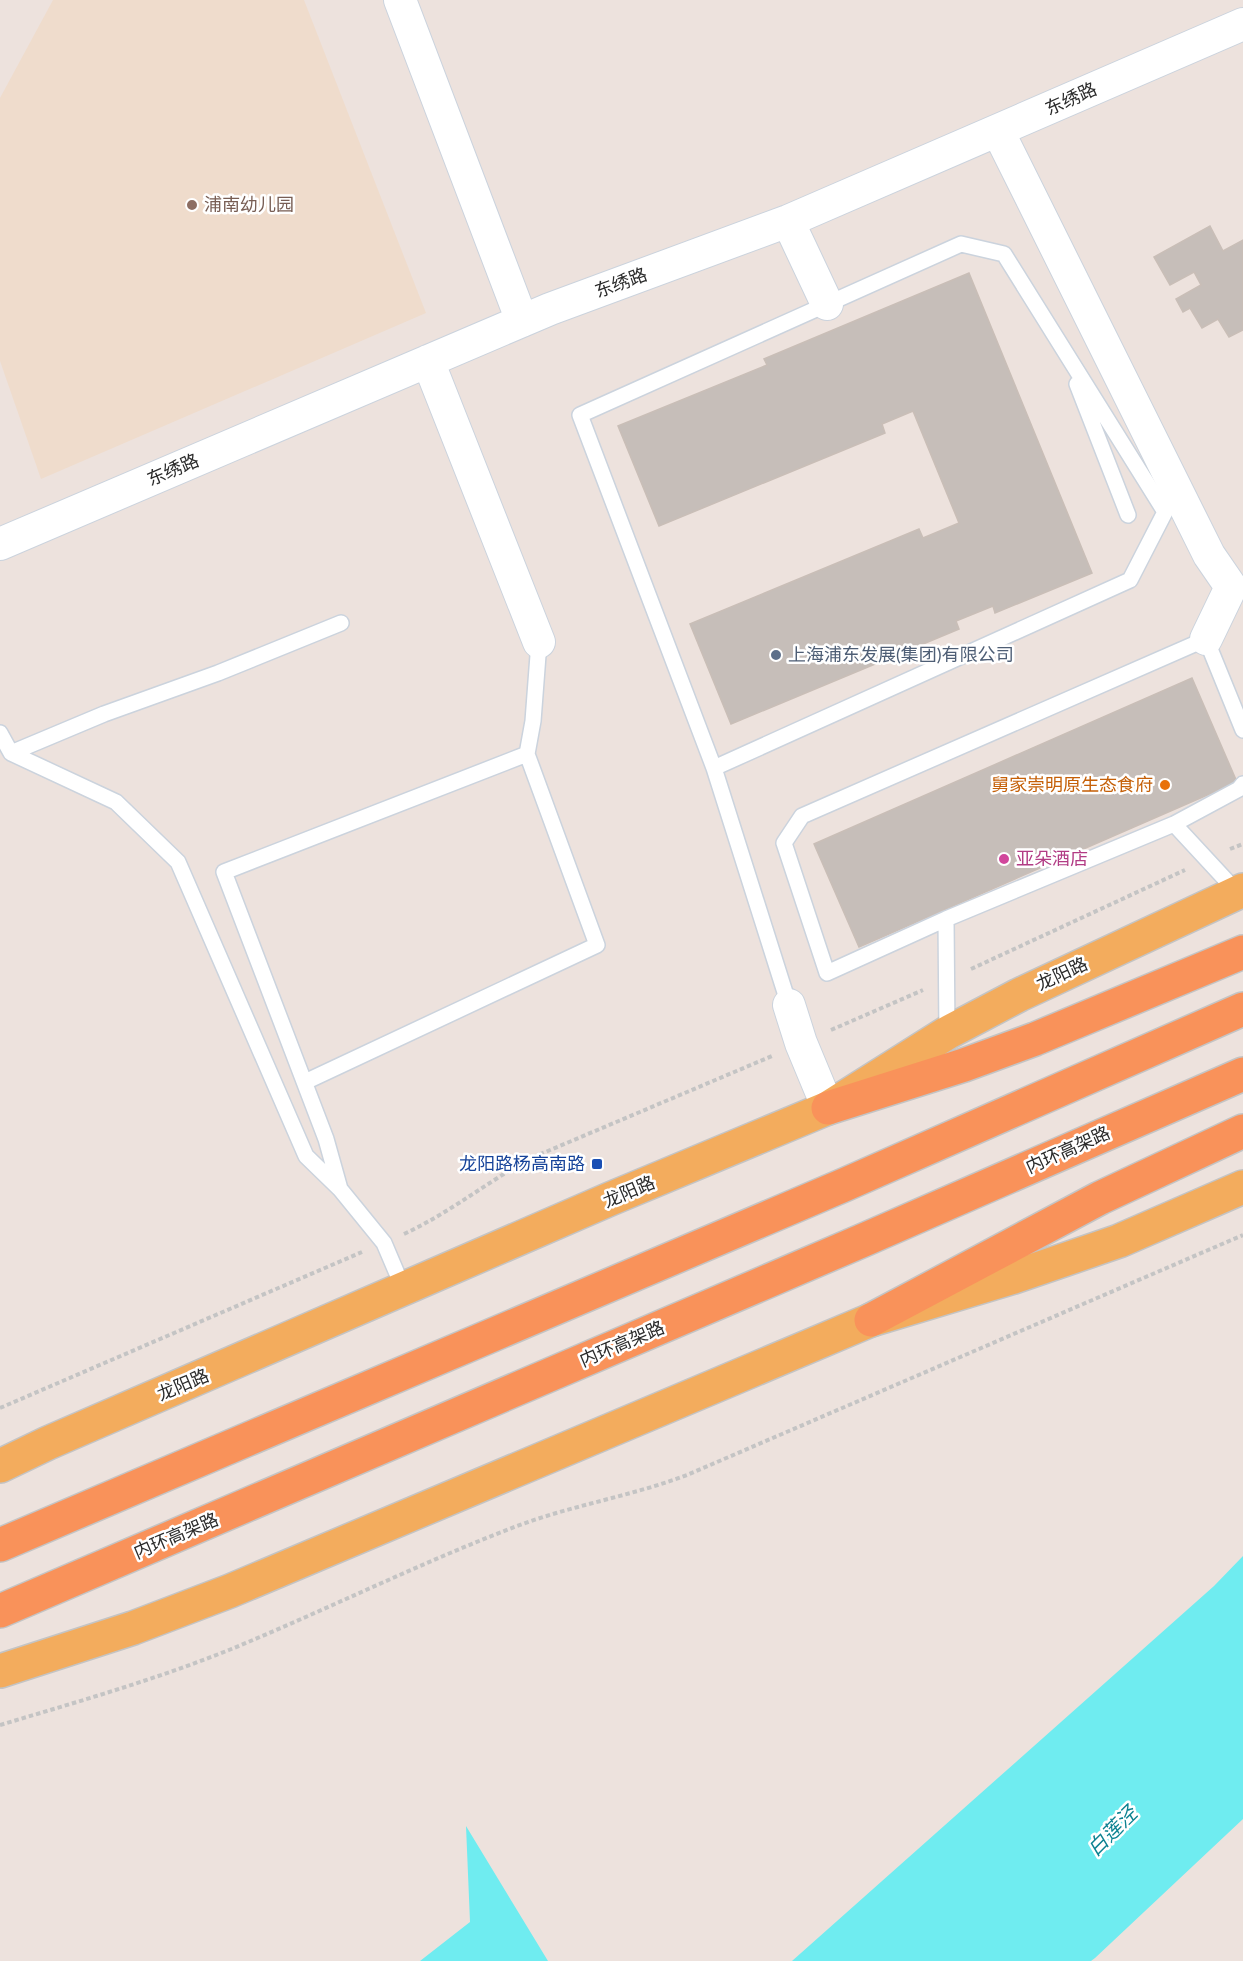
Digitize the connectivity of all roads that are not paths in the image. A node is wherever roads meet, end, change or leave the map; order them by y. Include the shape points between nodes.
1 (400, 0) edge
2 (1243, 24) edge
3 (998, 131) junction
4 (788, 221) junction
5 (827, 304) junction
6 (522, 321) junction
7 (1064, 350) junction
8 (428, 361) junction
9 (1128, 515) dead end
10 (0, 544) edge
11 (341, 622) dead end
12 (1206, 639) junction
13 (538, 642) joint
14 (1243, 730) edge
15 (0, 733) edge
16 (11, 753) junction
17 (527, 754) junction
18 (714, 768) junction
19 (1243, 784) edge
20 (1174, 824) junction
21 (1240, 891) edge
22 (946, 919) junction
23 (1243, 952) edge
24 (789, 1005) joint
25 (1243, 1009) edge
26 (947, 1033) junction
27 (1243, 1074) edge
28 (305, 1082) junction
29 (828, 1108) junction
30 (1243, 1131) edge
31 (1243, 1187) edge
32 (340, 1189) junction
33 (404, 1290) junction
34 (871, 1320) junction
35 (0, 1466) edge
36 (0, 1545) edge
37 (0, 1611) edge
38 (0, 1671) edge

1 - 6 street
2 - 3 street, 东绣路
3 - 4 street, 东绣路
3 - 12 street via 1209,555 1231,587
4 - 5 street
4 - 6 street, 东绣路
5 - 7 lane via 961,244 1004,254
5 - 18 lane via 580,415
6 - 8 street, 东绣路
7 - 9 lane
7 - 18 lane via 1165,512 1130,580
8 - 10 street, 东绣路
8 - 13 street
11 - 16 lane
12 - 14 lane
12 - 22 lane via 802,816 784,843 827,973
13 - 17 lane
15 - 16 lane
16 - 32 lane via 116,802 178,862 306,1156
17 - 28 lane via 597,945
17 - 28 lane via 224,872
18 - 24 lane
19 - 20 lane
20 - 21 lane
20 - 22 lane
21 - 26 main road, 龙阳路
22 - 26 lane
23 - 29 highway via 1035,1039
24 - 29 street
25 - 36 highway via 844,1185
26 - 29 main road, 龙阳路
27 - 37 highway, 内环高架路
28 - 32 lane via 327,1138
29 - 33 main road, 龙阳路
30 - 34 highway via 1100,1198
31 - 34 main road via 1119,1241
32 - 33 lane via 384,1243
33 - 35 main road, 龙阳路
34 - 38 main road via 230,1591 133,1628

